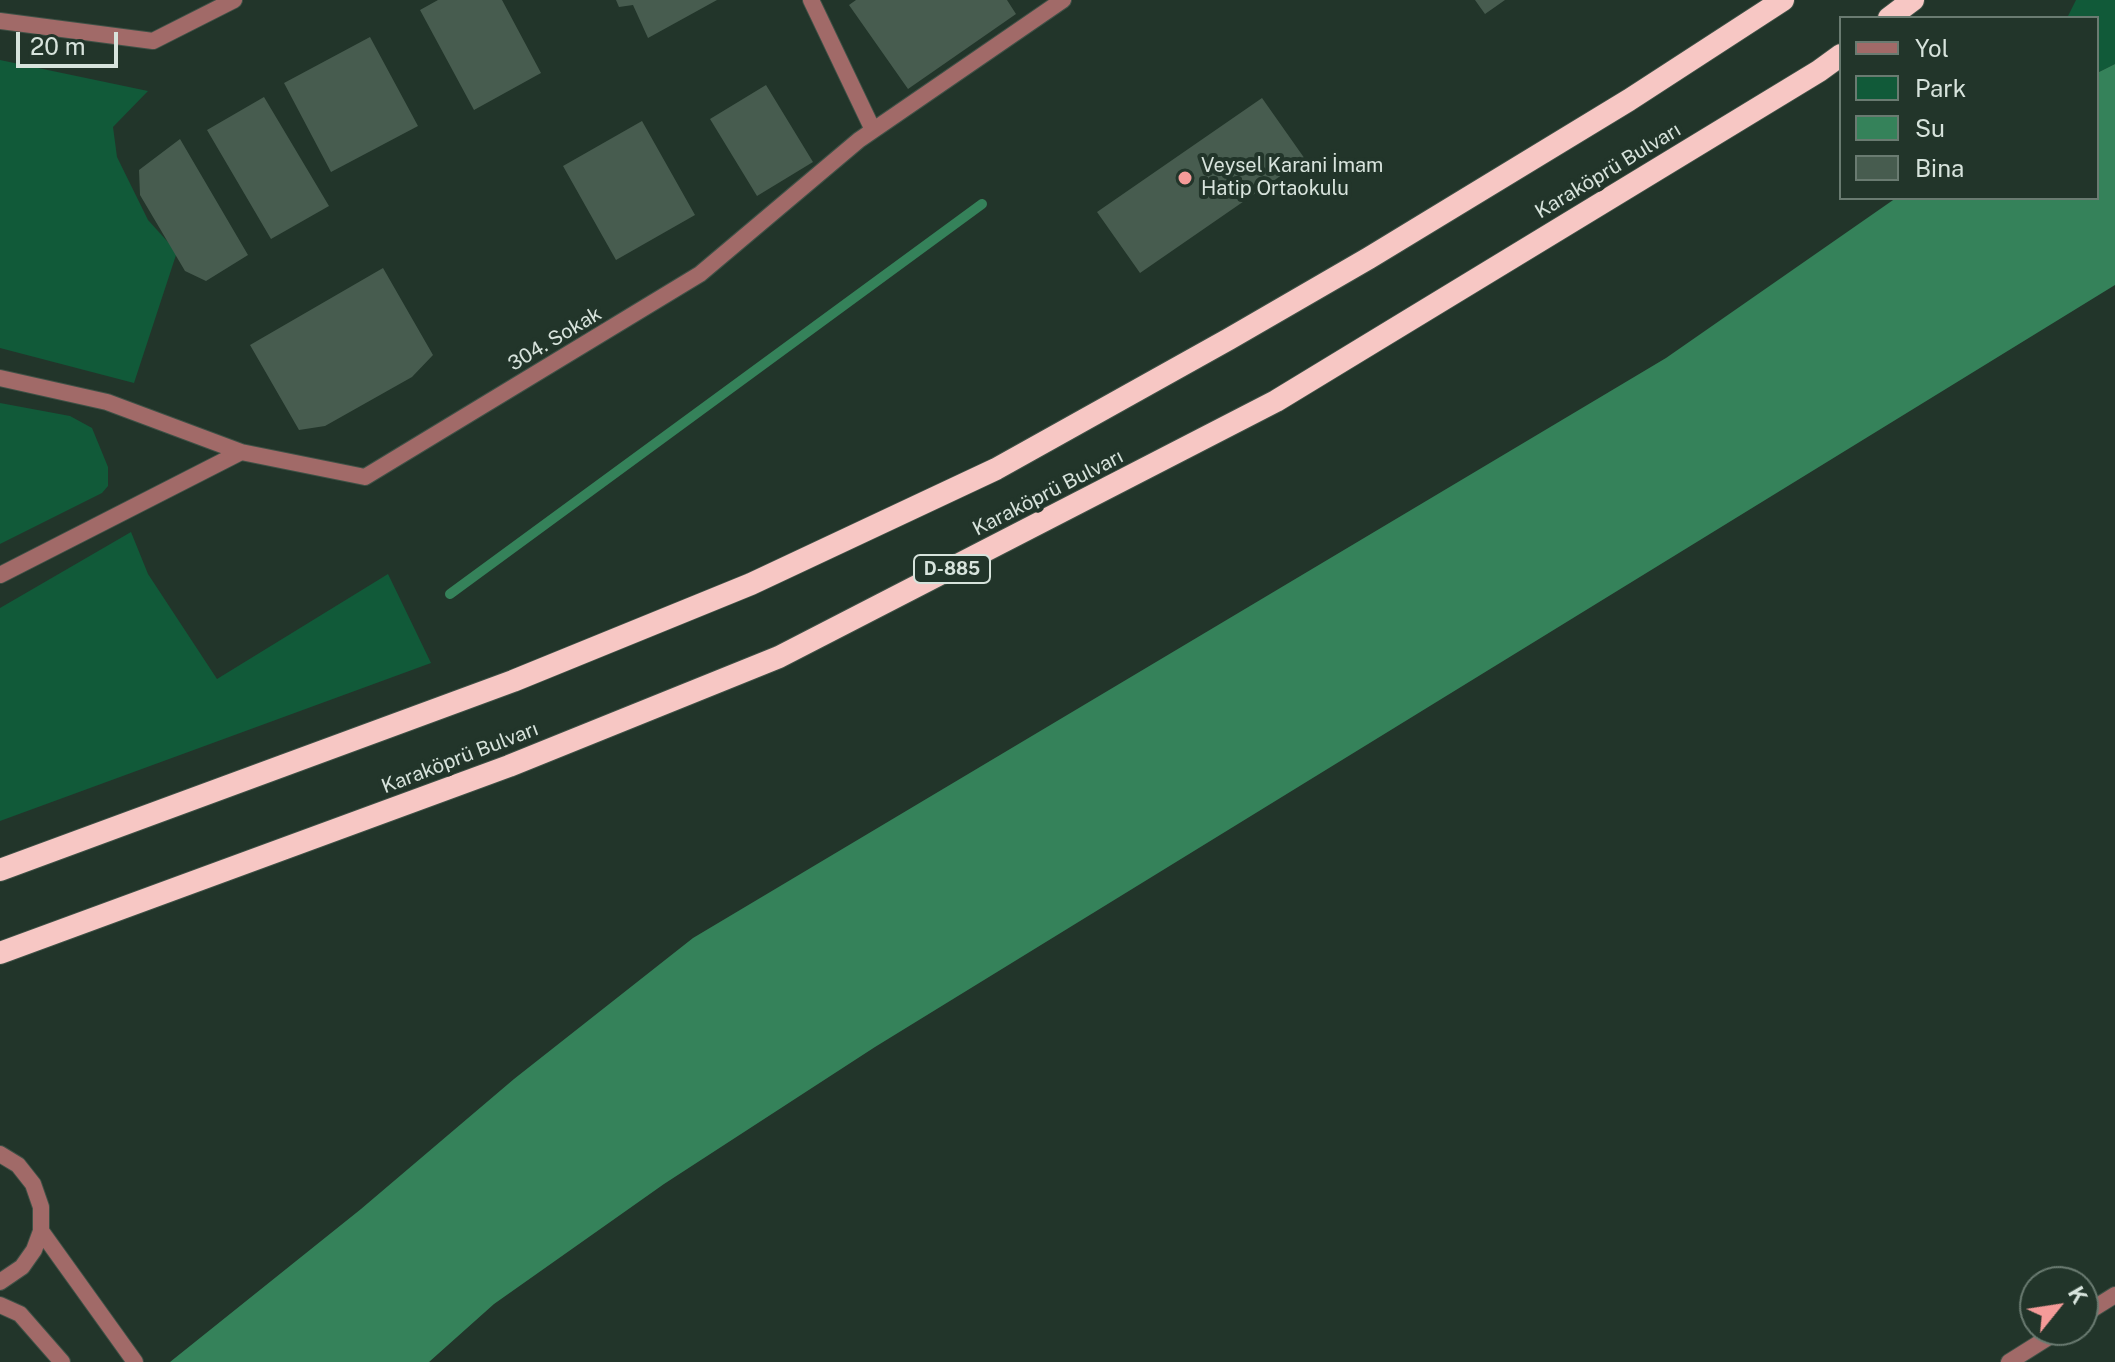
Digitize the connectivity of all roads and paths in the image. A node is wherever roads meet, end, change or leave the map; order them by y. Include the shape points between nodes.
1 (234, 0) edge
2 (811, 0) edge
3 (1063, 0) edge
4 (1783, 0) edge
5 (1913, 0) edge
6 (1892, 16) edge
7 (0, 21) edge
8 (1839, 56) edge
9 (873, 130) junction
10 (0, 378) edge
11 (241, 452) junction
12 (0, 575) edge
13 (0, 870) edge
14 (0, 953) edge
15 (0, 1154) edge
16 (41, 1231) junction
17 (0, 1282) edge
18 (0, 1305) edge
19 (2034, 1346) edge
20 (62, 1362) edge
21 (135, 1362) edge
22 (2009, 1362) edge

1 - 7 street via 153,41
2 - 9 street
3 - 9 street, 304. Sokak
4 - 13 highway via 1383,249 996,469 751,584 513,681
5 - 6 highway
8 - 14 highway, Karaköprü Bulvarı / D-885 via 1276,401 779,657 509,766
9 - 11 street, 304. Sokak via 700,274 365,477
10 - 11 street, 304. Sokak via 107,402
11 - 12 street
15 - 16 street via 33,1184 41,1207
16 - 17 street via 22,1267
16 - 21 street
18 - 20 street via 20,1314
19 - 22 street

